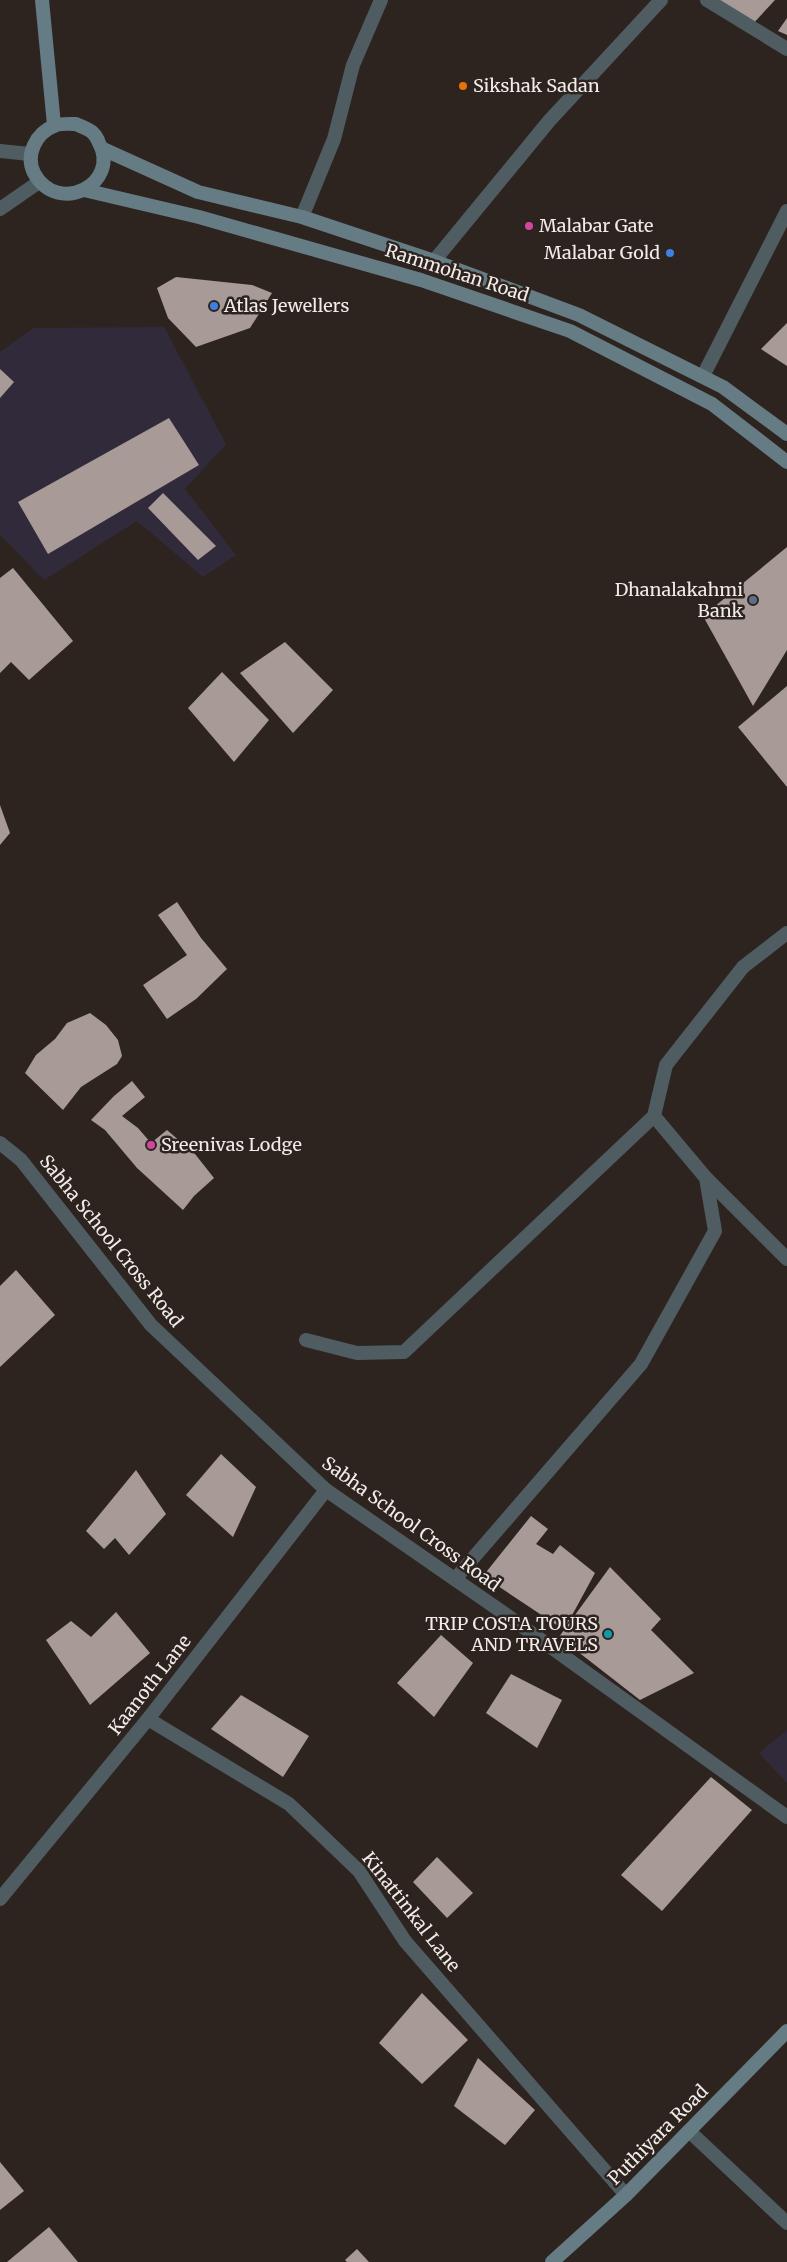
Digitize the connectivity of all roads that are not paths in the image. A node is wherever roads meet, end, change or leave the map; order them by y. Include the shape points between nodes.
1 (42, 0) edge
2 (381, 0) edge
3 (661, 0) edge
4 (707, 0) edge
5 (787, 49) edge
6 (54, 125) junction
7 (103, 149) junction
8 (0, 150) edge
9 (30, 154) junction
10 (39, 182) junction
11 (84, 190) junction
12 (0, 209) edge
13 (787, 211) edge
14 (302, 217) junction
15 (434, 262) junction
16 (702, 376) junction
17 (787, 434) edge
18 (787, 462) edge
19 (787, 933) edge
20 (654, 1116) junction
21 (0, 1143) edge
22 (706, 1178) junction
23 (787, 1259) edge
24 (306, 1340) dead end
25 (326, 1490) junction
26 (455, 1579) junction
27 (148, 1719) junction
28 (787, 1817) edge
29 (0, 1899) edge
30 (787, 2031) edge
31 (689, 2131) junction
32 (626, 2195) junction
33 (787, 2223) edge
34 (552, 2262) edge

1 - 6 main road
2 - 14 street via 353,65 334,139
3 - 15 street via 549,121
4 - 5 street
6 - 7 main road via 76,124 94,134
6 - 9 main road via 40,135
7 - 11 main road via 100,173
7 - 14 main road, Rammohan Road via 198,192
8 - 9 street
9 - 10 main road via 32,169
10 - 11 main road via 52,192 69,195
10 - 12 street
11 - 18 main road, Rammohan Road via 199,217 421,280 570,330 712,404
13 - 16 street
14 - 15 main road, Rammohan Road
15 - 16 main road, Rammohan Road via 579,315
16 - 17 main road, Rammohan Road via 723,387
19 - 20 street via 743,967 666,1065
20 - 22 street
20 - 24 street via 404,1352 358,1353
21 - 25 street, Sabha School Cross Road via 21,1160 151,1325
22 - 23 street
22 - 26 street via 714,1232 641,1364
25 - 26 street, Sabha School Cross Road
25 - 27 street, Kaanoth Lane
26 - 28 street, Sabha School Cross Road
27 - 29 street, Kaanoth Lane
27 - 32 street, Kinattinkal Lane via 289,1804 359,1871 405,1941
30 - 31 main road, Puthiyara Road
31 - 32 main road, Puthiyara Road
31 - 33 street
32 - 34 main road, Puthiyara Road

